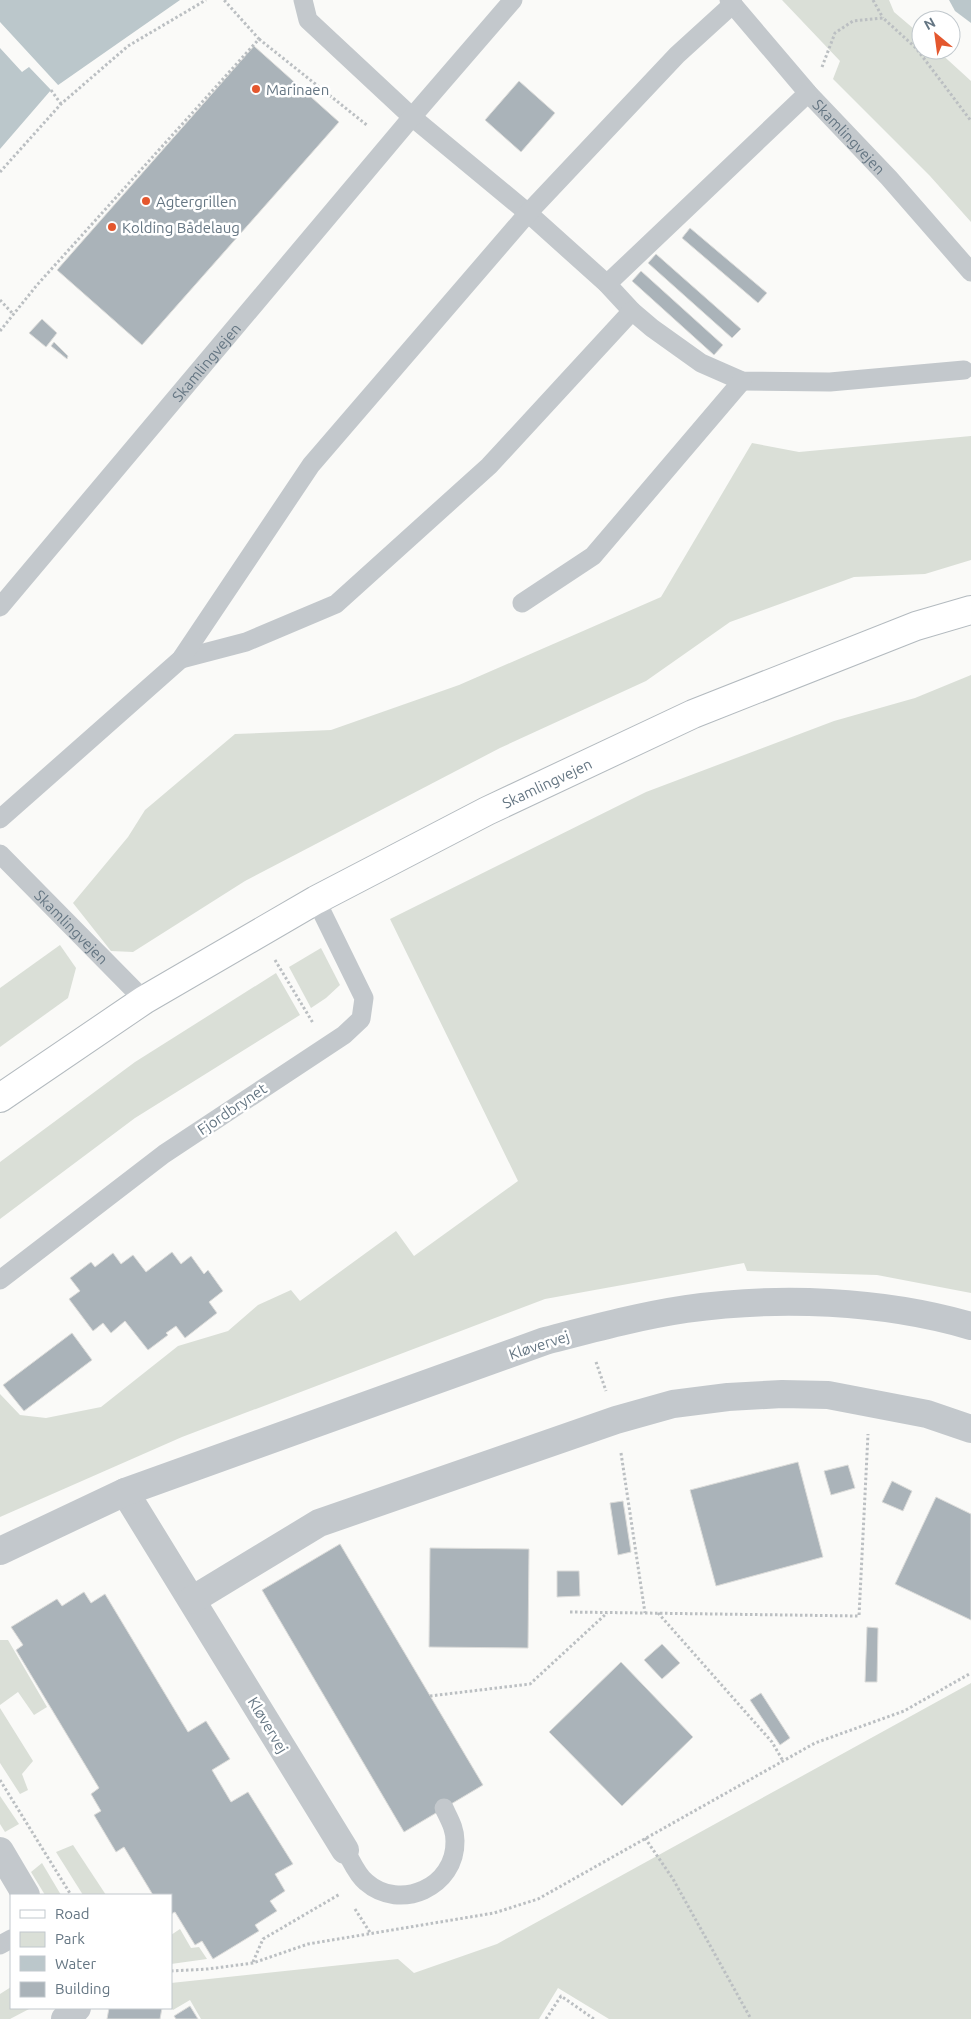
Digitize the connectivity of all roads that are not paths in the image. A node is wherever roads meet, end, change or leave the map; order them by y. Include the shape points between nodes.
1 (303, 0) edge
2 (514, 0) edge
3 (731, 2) edge
4 (808, 93) junction
5 (412, 117) junction
6 (528, 213) junction
7 (971, 272) edge
8 (607, 284) junction
9 (632, 311) junction
10 (964, 370) dead end
11 (742, 381) junction
12 (522, 603) dead end
13 (0, 607) edge
14 (971, 610) edge
15 (181, 659) junction
16 (0, 819) edge
17 (0, 854) edge
18 (316, 900) junction
19 (144, 1000) junction
20 (0, 1098) edge
21 (0, 1280) edge
22 (971, 1326) edge
23 (971, 1428) edge
24 (125, 1492) junction
25 (0, 1551) edge
26 (192, 1600) junction
27 (444, 1808) dead end
28 (345, 1850) joint
29 (0, 1851) edge
30 (25, 1894) edge
31 (76, 2009) edge
32 (65, 2019) edge

1 - 5 lane via 308,20
2 - 5 lane, Skamlingvejen
3 - 4 lane, Skamlingvejen
3 - 6 lane
4 - 7 lane, Skamlingvejen via 890,178
4 - 8 lane
5 - 6 lane
5 - 13 lane, Skamlingvejen
6 - 8 lane
6 - 15 lane via 312,465
8 - 9 lane
9 - 11 lane via 701,363
9 - 15 lane via 489,466 336,604 246,642
10 - 11 lane via 830,382
11 - 12 lane via 593,556
14 - 18 street, Skamlingvejen via 916,626 693,714 486,811
15 - 16 lane
17 - 19 lane, Skamlingvejen
18 - 19 street, Skamlingvejen
18 - 21 lane, Fjordbrynet via 364,998 361,1019 344,1035 164,1154
19 - 20 street, Skamlingvejen
22 - 24 street, Kløvervej via 948,1319 861,1305 773,1302 685,1309 545,1341
23 - 26 street via 927,1414 828,1395 728,1397 673,1404 616,1420 320,1523
24 - 25 street, Kløvervej
24 - 26 street, Kløvervej
26 - 28 street, Kløvervej
27 - 28 lane via 453,1827 453,1856 439,1881 426,1889 411,1895 394,1895 378,1890 364,1881
29 - 30 street
31 - 32 street

